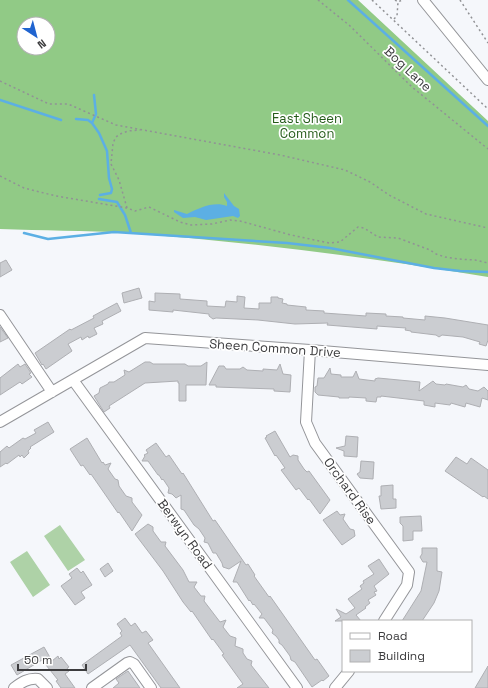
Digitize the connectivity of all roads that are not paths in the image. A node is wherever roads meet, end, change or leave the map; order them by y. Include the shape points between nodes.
1 (423, 0) edge
2 (488, 80) edge
3 (0, 315) edge
4 (310, 350) junction
5 (488, 365) edge
6 (73, 380) junction
7 (52, 392) junction
8 (0, 422) edge
9 (385, 620) edge
10 (348, 672) edge
11 (14, 688) edge
12 (47, 688) edge
13 (92, 688) edge
14 (151, 688) edge
15 (297, 688) edge
16 (335, 688) edge

1 - 2 street
3 - 7 street
4 - 5 street, Sheen Common Drive
4 - 6 street, Sheen Common Drive via 145,338
4 - 9 street, Orchard Rise via 306,422 315,443 409,572 407,585
6 - 7 street, Sheen Common Drive
6 - 15 street, Berwyn Road
7 - 8 street, Sheen Common Drive
10 - 16 street
11 - 12 street via 30,679 38,679
13 - 14 street via 130,662

